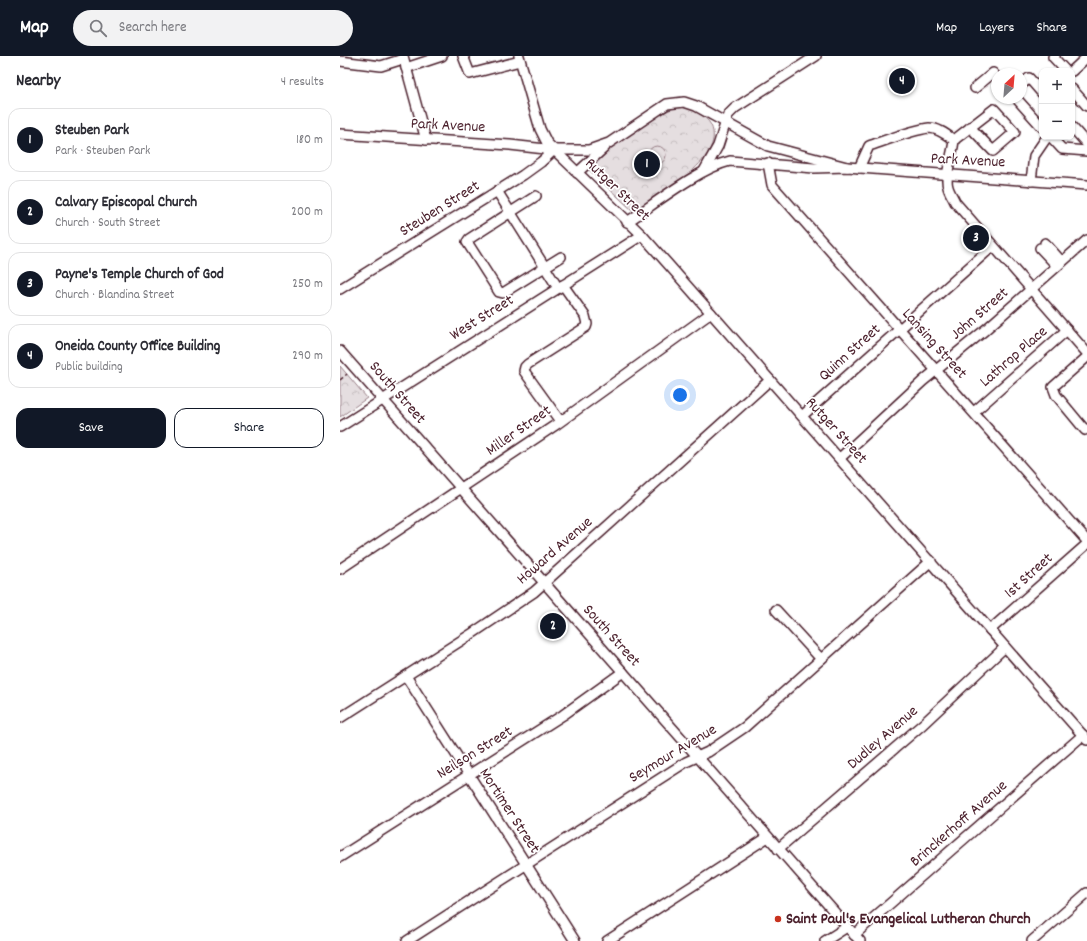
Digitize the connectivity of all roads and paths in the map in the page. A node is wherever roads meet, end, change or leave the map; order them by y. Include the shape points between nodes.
1 (442, 56) edge
2 (463, 56) edge
3 (816, 56) edge
4 (1055, 56) edge
5 (403, 57) edge
6 (1087, 57) edge
7 (519, 58) edge
8 (340, 61) edge
9 (406, 68) junction
10 (1063, 68) edge
11 (1075, 68) edge
12 (991, 76) edge
13 (1027, 80) edge
14 (976, 88) dead end
15 (1039, 90) edge
16 (1075, 93) edge
17 (1021, 104) edge
18 (1087, 106) edge
19 (725, 122) junction
20 (1039, 124) edge
21 (970, 127) junction
22 (1075, 130) edge
23 (340, 134) edge
24 (426, 140) junction
25 (954, 140) junction
26 (1045, 140) edge
27 (1054, 140) edge
28 (609, 143) junction
29 (1087, 144) edge
30 (554, 150) junction
31 (1087, 151) edge
32 (768, 163) junction
33 (847, 167) junction
34 (859, 168) junction
35 (704, 171) junction
36 (577, 173) junction
37 (946, 176) junction
38 (1031, 181) junction
39 (1087, 185) edge
40 (497, 191) junction
41 (536, 196) dead end
42 (510, 212) junction
43 (627, 222) junction
44 (642, 235) junction
45 (1087, 240) edge
46 (993, 246) junction
47 (1043, 246) dead end
48 (561, 257) dead end
49 (1060, 264) junction
50 (545, 267) junction
51 (561, 286) junction
52 (340, 289) edge
53 (1031, 290) junction
54 (711, 312) junction
55 (900, 329) junction
56 (1067, 330) junction
57 (340, 351) edge
58 (1087, 353) edge
59 (1087, 357) edge
60 (937, 370) junction
61 (347, 374) dead end
62 (340, 380) edge
63 (770, 380) junction
64 (383, 400) junction
65 (974, 412) junction
66 (802, 416) junction
67 (560, 422) junction
68 (340, 427) edge
69 (1087, 429) edge
70 (840, 458) junction
71 (462, 489) junction
72 (1087, 541) edge
73 (1087, 544) edge
74 (931, 561) junction
75 (340, 569) edge
76 (544, 583) junction
77 (776, 610) dead end
78 (990, 630) junction
79 (1005, 647) junction
80 (821, 659) junction
81 (624, 672) junction
82 (406, 676) junction
83 (340, 718) edge
84 (1085, 737) edge
85 (698, 756) junction
86 (468, 775) junction
87 (768, 838) junction
88 (778, 849) junction
89 (340, 857) edge
90 (526, 865) junction
91 (1087, 893) edge
92 (847, 927) junction
93 (857, 938) edge
94 (407, 941) edge
95 (575, 941) edge
96 (607, 941) edge
97 (825, 941) edge
98 (1032, 941) edge

1 - 9 street
2 - 7 street via 470,74
3 - 19 street via 736,108
4 - 10 street via 1053,57
5 - 8 street via 381,66
5 - 9 street
6 - 11 street
7 - 30 street, Rutger Street via 540,129
9 - 24 street
12 - 14 street
13 - 15 street via 1029,78
16 - 18 street
17 - 20 street
19 - 28 street, Park Avenue via 696,106 674,102 667,104
19 - 33 street, Park Avenue via 768,146
19 - 35 street via 718,146
21 - 21 street via 994,109 1016,132 993,151
21 - 25 street
22 - 29 street
23 - 24 street, Park Avenue
24 - 30 street, Park Avenue via 510,144
25 - 34 street via 938,130 929,128 894,138 869,146
25 - 37 street via 953,155
26 - 38 street via 1034,156
27 - 31 street via 1062,149
28 - 30 street, Park Avenue via 589,150
28 - 36 street
30 - 36 street, Rutger Street
30 - 40 street, Steuben Street via 541,162
32 - 33 street, Park Avenue via 814,168
32 - 35 street, Park Avenue via 730,161
32 - 55 street, Lansing Street via 772,184
33 - 34 street, Park Avenue
34 - 37 street, Park Avenue
35 - 43 street, Park Avenue
36 - 43 street, Rutger Street
37 - 38 street, Park Avenue
37 - 46 street, Lathrop Place via 955,202
38 - 39 street, Park Avenue
40 - 42 street
40 - 52 street, Steuben Street
41 - 42 street
42 - 50 street
42 - 50 street via 469,238 467,242 499,292 503,293
43 - 44 street, Rutger Street
44 - 51 street, West Street
44 - 54 street, Rutger Street
45 - 49 street, John Street
46 - 53 street, Lathrop Place
46 - 55 street, Quinn Street
47 - 49 street
48 - 50 street
49 - 53 street, John Street
50 - 51 street
51 - 64 street, West Street
51 - 67 street via 585,316 586,327 528,364 524,371
53 - 56 street, Lathrop Place
53 - 60 street, John Street
54 - 63 street, Rutger Street
54 - 67 street, Miller Street
55 - 60 street, Lansing Street
55 - 66 street, Quinn Street
56 - 58 street
56 - 65 street, Lathrop Place
57 - 64 street, South Street
59 - 69 street via 1053,387 1056,395
60 - 65 street, Lansing Street
60 - 70 street, John Street
61 - 62 path
63 - 66 street, Rutger Street
63 - 76 street, Howard Avenue
64 - 68 street, West Street
64 - 71 street, South Street
65 - 72 street, Lansing Street
66 - 70 street, Rutger Street
67 - 71 street, Miller Street
70 - 74 street, Rutger Street
71 - 75 street, Miller Street
71 - 76 street, South Street
73 - 78 street, 1st Street
74 - 78 street, Rutger Street
74 - 80 street, Seymour Avenue
76 - 81 street, South Street
76 - 82 street, Howard Avenue
77 - 80 street
78 - 79 street, Rutger Street
79 - 84 street, Rutger Street
79 - 88 street, Dudley Avenue via 923,724
80 - 85 street, Seymour Avenue via 745,727
81 - 85 street, South Street
81 - 86 street, Neilson Street via 564,715
82 - 83 street, Howard Avenue
82 - 86 street, Mortimer Street
84 - 93 street, Brinckerhoff Avenue
85 - 87 street, South Street
85 - 90 street, Seymour Avenue
86 - 89 street, Neilson Street
86 - 90 street, Mortimer Street
87 - 88 street, South Street
87 - 96 street
88 - 92 street, South Street
90 - 94 street, Seymour Avenue
90 - 95 street, Mortimer Street
91 - 98 street
92 - 93 street, South Street
92 - 97 street

